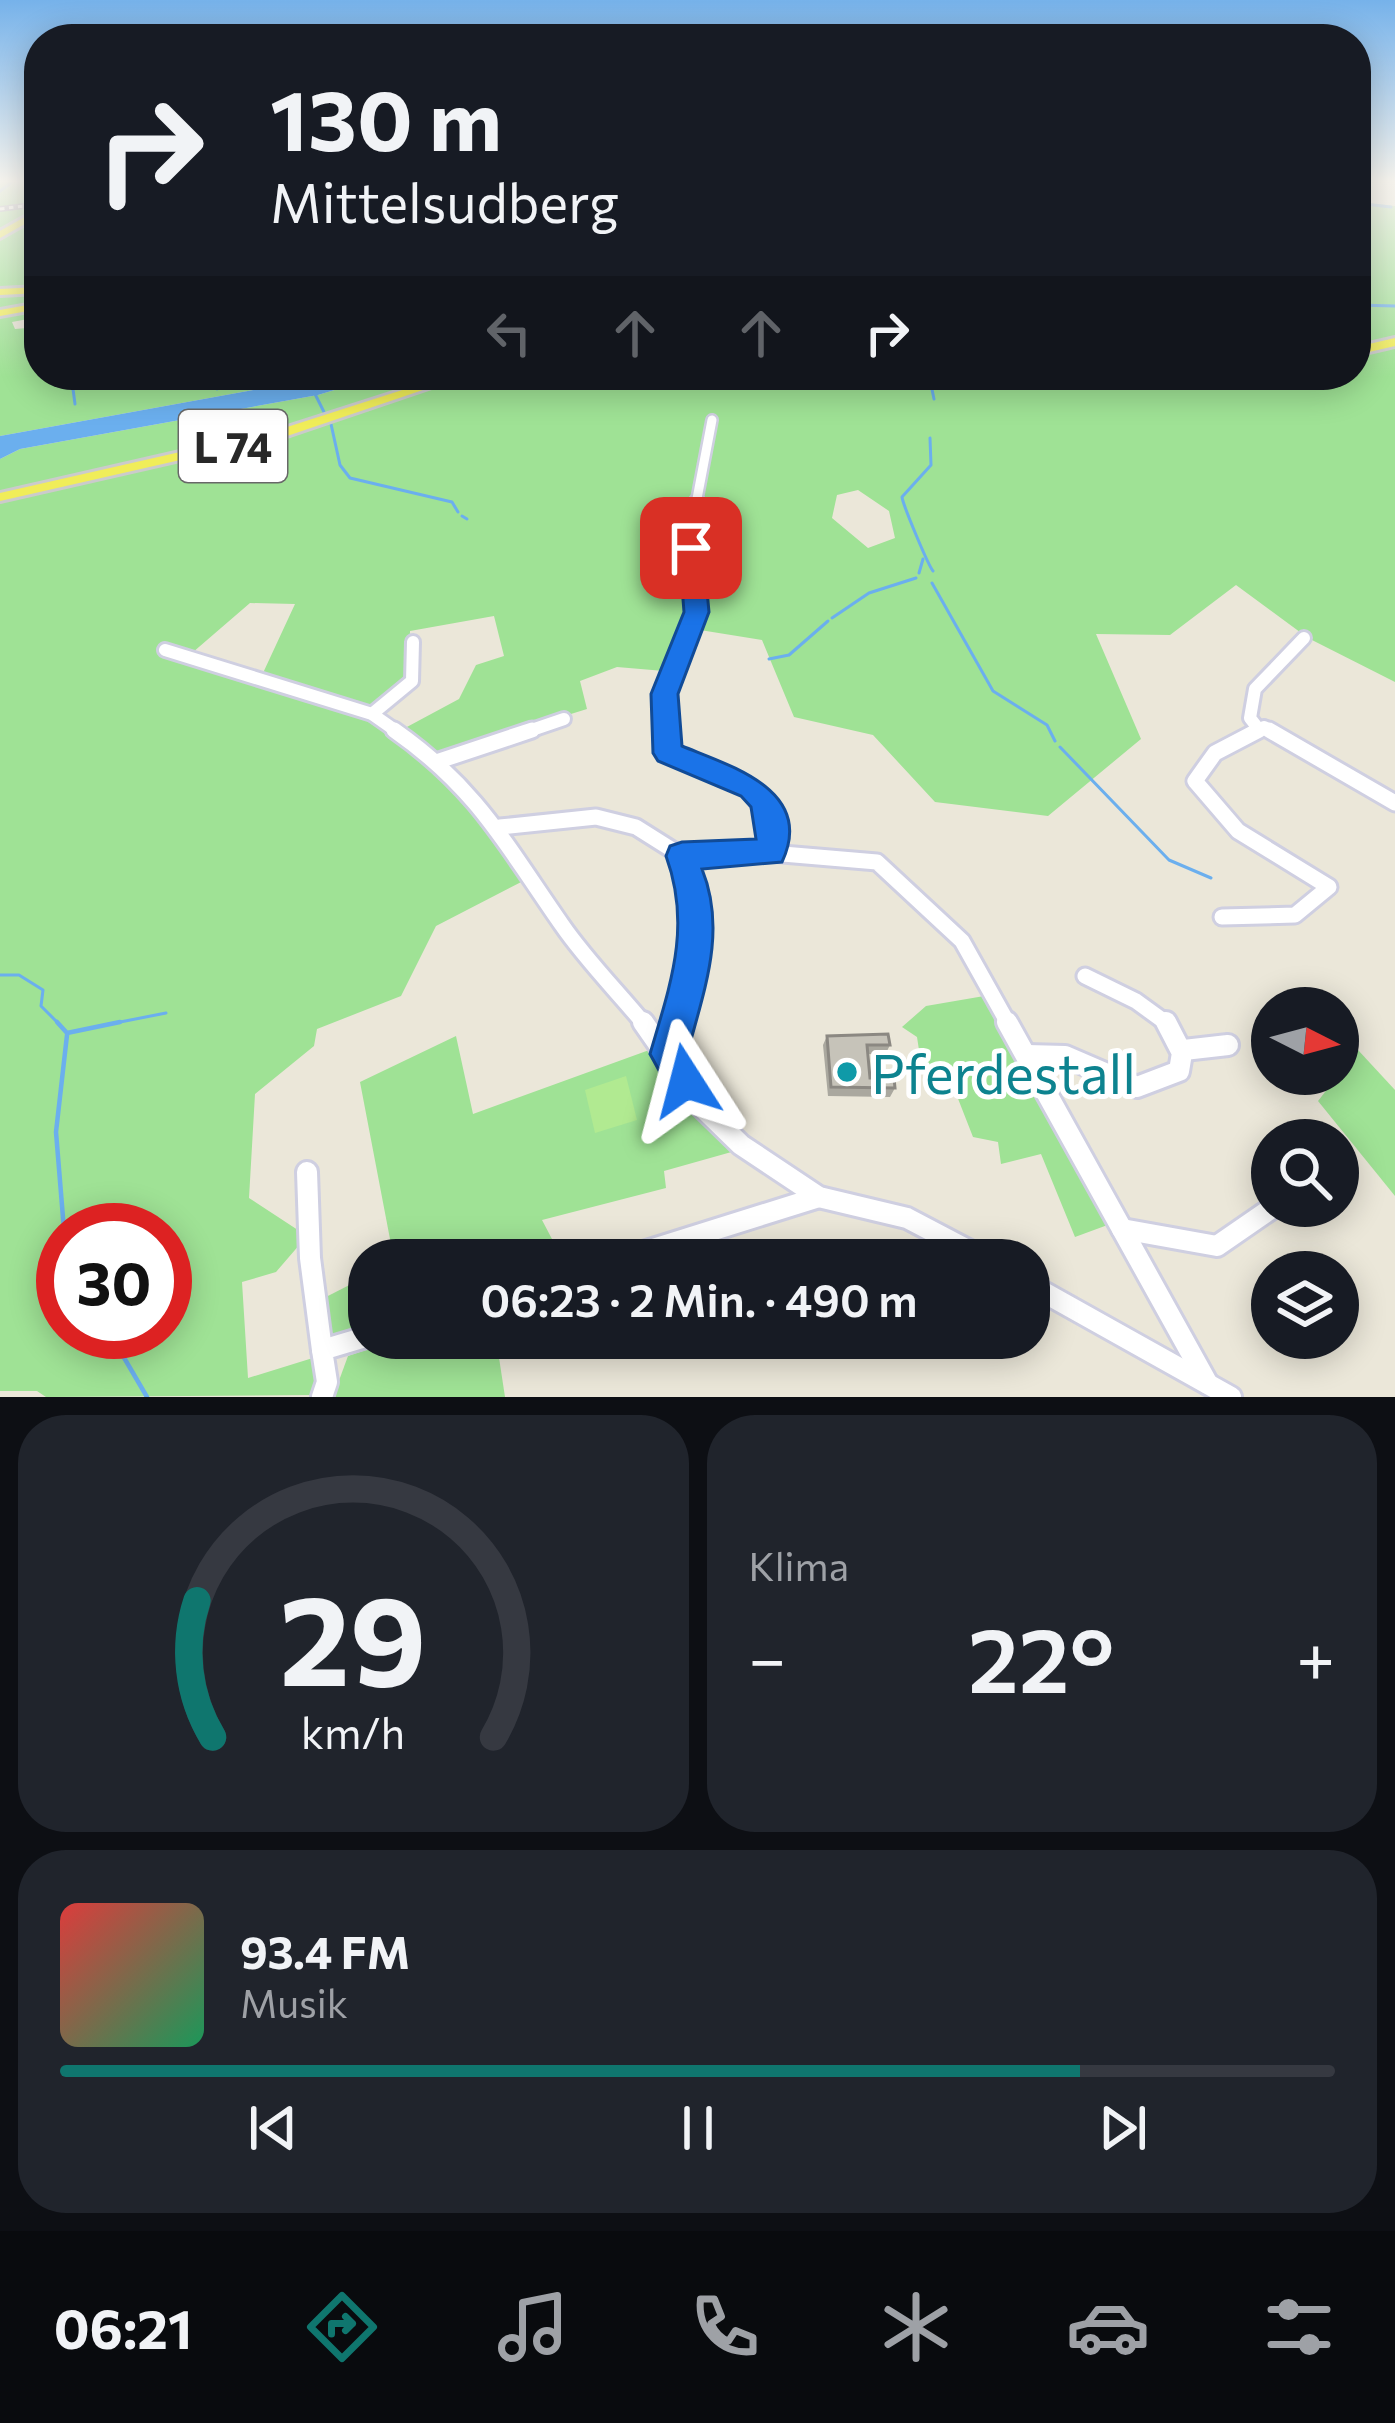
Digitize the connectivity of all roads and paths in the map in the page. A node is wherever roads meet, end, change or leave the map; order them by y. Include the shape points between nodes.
1 (415, 390) edge
2 (712, 420) dead end
3 (0, 497) edge
4 (1304, 638) dead end
5 (413, 642) dead end
6 (165, 650) dead end
7 (372, 714) junction
8 (564, 719) dead end
9 (1257, 727) junction
10 (440, 761) junction
11 (1395, 803) edge
12 (500, 827) junction
13 (771, 853) junction
14 (682, 856) junction
15 (1222, 917) dead end
16 (1085, 976) dead end
17 (1228, 1045) dead end
18 (1184, 1050) junction
19 (669, 1054) junction
20 (1027, 1055) junction
21 (307, 1172) dead end
22 (819, 1197) junction
23 (1251, 1223) edge
24 (1122, 1229) junction
25 (685, 1239) edge
26 (947, 1239) edge
27 (1050, 1296) edge
28 (348, 1342) edge
29 (322, 1350) junction
30 (1208, 1384) junction
31 (322, 1397) edge
32 (1231, 1397) edge

1 - 3 main road, L 74 via 285,433
2 - 13 street via 691,533 697,612 665,694 668,753 759,794 770,815
4 - 9 street via 1255,689 1250,718
5 - 7 street via 412,681
6 - 7 street
7 - 10 street
8 - 10 street
9 - 11 street via 1298,742
9 - 15 street via 1246,741 1215,753 1195,781 1238,831 1328,887 1295,916
10 - 12 street
12 - 14 street via 575,816 640,823
12 - 19 street via 563,928
13 - 14 street
13 - 20 street via 877,862 962,941
14 - 19 street via 695,891 698,950
16 - 18 street via 1167,1022
17 - 18 street
18 - 20 street via 1179,1071 1137,1087 1065,1056
19 - 22 street via 702,1107 740,1145
20 - 24 street
21 - 29 street
22 - 25 street
22 - 26 street via 907,1218
23 - 24 street via 1217,1246
24 - 30 street
27 - 30 street
28 - 29 street
29 - 31 street
30 - 32 street

